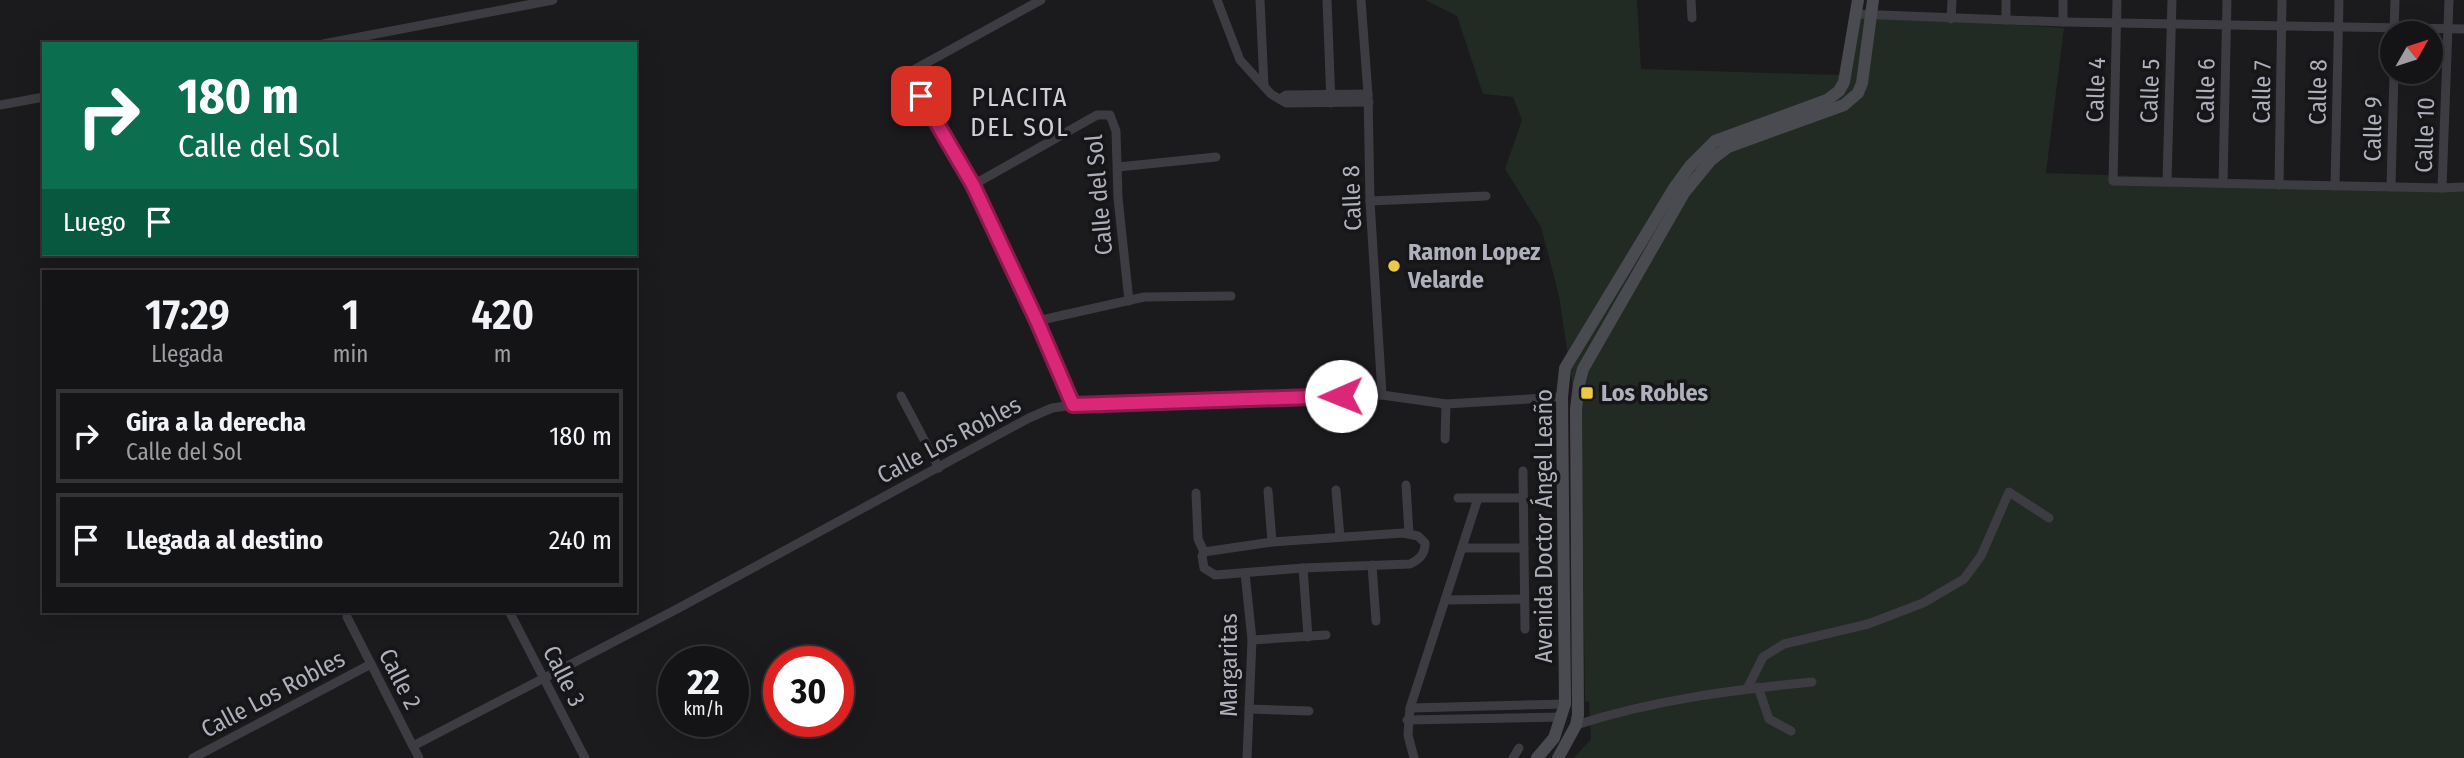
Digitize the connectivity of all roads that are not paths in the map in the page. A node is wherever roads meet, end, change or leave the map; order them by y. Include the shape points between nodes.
1 (553, 0) edge
2 (1041, 0) edge
3 (1217, 0) edge
4 (1260, 0) edge
5 (1327, 0) edge
6 (1361, 0) edge
7 (1691, 0) edge
8 (1858, 0) edge
9 (1873, 0) edge
10 (1952, 0) edge
11 (2006, 0) edge
12 (2063, 0) edge
13 (2117, 0) edge
14 (2172, 0) edge
15 (2227, 0) edge
16 (2282, 0) edge
17 (2339, 0) edge
18 (2395, 0) edge
19 (2449, 0) edge
20 (1856, 14) junction
21 (1870, 16) junction
22 (1692, 18) dead end
23 (1951, 19) junction
24 (2006, 20) junction
25 (2394, 21) edge
26 (2063, 22) junction
27 (2117, 23) junction
28 (2171, 24) junction
29 (2227, 25) junction
30 (2282, 26) junction
31 (2339, 26) junction
32 (2443, 28) edge
33 (2448, 28) junction
34 (2380, 29) edge
35 (2464, 29) edge
36 (333, 42) edge
37 (1848, 61) junction
38 (1866, 62) junction
39 (2394, 84) edge
40 (1264, 86) junction
41 (42, 97) edge
42 (1369, 98) junction
43 (1330, 99) junction
44 (0, 105) edge
45 (1216, 157) dead end
46 (1118, 167) junction
47 (2167, 182) junction
48 (2223, 183) junction
49 (973, 185) junction
50 (2279, 185) junction
51 (2335, 186) junction
52 (2391, 187) junction
53 (2464, 187) edge
54 (2442, 188) junction
55 (1486, 196) dead end
56 (1370, 201) junction
57 (1231, 296) dead end
58 (1129, 300) junction
59 (1037, 321) junction
60 (1382, 395) junction
61 (901, 396) dead end
62 (1562, 397) junction
63 (1446, 404) junction
64 (1073, 405) junction
65 (1445, 439) dead end
66 (939, 468) junction
67 (1523, 471) dead end
68 (1406, 485) dead end
69 (1268, 491) dead end
70 (1336, 491) dead end
71 (1196, 493) dead end
72 (1458, 498) dead end
73 (1478, 498) junction
74 (1524, 498) junction
75 (2049, 519) dead end
76 (1409, 534) junction
77 (1340, 537) junction
78 (1272, 542) junction
79 (1462, 548) junction
80 (1524, 548) junction
81 (1204, 552) junction
82 (1373, 565) junction
83 (1303, 568) junction
84 (1245, 573) junction
85 (1524, 599) junction
86 (1445, 600) junction
87 (510, 613) edge
88 (346, 617) dead end
89 (1376, 621) dead end
90 (1525, 629) dead end
91 (1326, 635) dead end
92 (1308, 637) junction
93 (1252, 640) junction
94 (371, 664) junction
95 (543, 678) junction
96 (1812, 682) dead end
97 (1758, 687) junction
98 (1747, 689) junction
99 (1525, 705) junction
100 (1410, 708) junction
101 (1249, 709) junction
102 (1309, 711) dead end
103 (1564, 711) junction
104 (1525, 718) junction
105 (1407, 720) junction
106 (1576, 725) junction
107 (1791, 731) dead end
108 (413, 746) junction
109 (1519, 748) dead end
110 (193, 758) edge
111 (419, 758) edge
112 (585, 758) edge
113 (1247, 758) edge
114 (1414, 758) edge
115 (1513, 758) edge
116 (1537, 758) edge
117 (1558, 758) edge

1 - 36 street
2 - 49 street via 908,73
3 - 40 street via 1240,60
4 - 40 street
5 - 43 street
6 - 42 street, Calle 8
7 - 22 street
8 - 20 street, Avenida Doctor Ángel Leaño
9 - 21 street, Avenida Doctor Ángel Leaño
10 - 23 street
11 - 24 street
12 - 26 street
13 - 27 street, Calle 4
14 - 28 street, Calle 5
15 - 29 street, Calle 6
16 - 30 street, Calle 7
17 - 31 street, Calle 8
18 - 25 street
19 - 33 street, Calle 10
20 - 21 street
20 - 37 street, Avenida Doctor Ángel Leaño
21 - 23 street
21 - 38 street, Avenida Doctor Ángel Leaño
23 - 24 street
24 - 26 street
26 - 27 street
27 - 28 street
27 - 47 street, Calle 4 via 2113,181
28 - 29 street
28 - 47 street, Calle 5
29 - 30 street
29 - 48 street, Calle 6
30 - 31 street
30 - 50 street, Calle 7
31 - 34 street
31 - 51 street, Calle 8
32 - 33 street
33 - 35 street
33 - 54 street, Calle 10
37 - 38 street via 1854,54
37 - 62 street, Avenida Doctor Ángel Leaño via 1835,96 1725,136 1689,166 1567,363
38 - 106 street, Avenida Doctor Ángel Leaño via 1858,93 1844,104 1728,147 1704,167 1684,193 1583,369 1576,410
39 - 52 street, Calle 9
40 - 43 street via 1286,103
41 - 44 street
42 - 43 street
42 - 56 street, Calle 8
45 - 46 street
46 - 49 street, Calle del Sol via 1110,115 1097,115
46 - 58 street, Calle del Sol
47 - 48 street
48 - 50 street
49 - 59 street
50 - 51 street
51 - 52 street
52 - 54 street
53 - 54 street
55 - 56 street
56 - 60 street, Calle 8
57 - 58 street
58 - 59 street
59 - 64 street
60 - 63 street, Calle Los Robles
60 - 64 street, Calle Los Robles
61 - 66 street
62 - 63 street, Calle Los Robles
62 - 103 street, Avenida Doctor Ángel Leaño
63 - 65 street
64 - 66 street, Calle Los Robles via 1029,418
66 - 95 street, Calle Los Robles
67 - 74 street
68 - 76 street
69 - 78 street
70 - 77 street
71 - 81 street via 1198,539
72 - 73 street
73 - 74 street
73 - 79 street
74 - 80 street
75 - 98 street via 2009,492 1981,556 1965,579 1923,603 1868,624 1784,644 1763,657
76 - 77 street
76 - 82 street via 1425,543 1418,561
77 - 78 street
78 - 81 street
79 - 80 street
79 - 86 street
80 - 85 street
81 - 84 street via 1204,568 1215,575
82 - 83 street
82 - 89 street
83 - 84 street
83 - 92 street
84 - 93 street, Margaritas
85 - 86 street
85 - 90 street
86 - 100 street
87 - 95 street, Calle 3
88 - 94 street, Calle 2
91 - 92 street
92 - 93 street
93 - 101 street, Margaritas
94 - 108 street, Calle 2
94 - 110 street, Calle Los Robles
95 - 108 street, Calle Los Robles
95 - 112 street, Calle 3
96 - 97 street
97 - 98 street
97 - 107 street via 1769,719
98 - 106 street via 1650,704
99 - 100 street
99 - 103 street
99 - 104 street
100 - 105 street
101 - 102 street
101 - 113 street, Margaritas
103 - 104 street
103 - 116 street, Avenida Doctor Ángel Leaño via 1554,738
104 - 105 street
105 - 114 street
106 - 117 street, Avenida Doctor Ángel Leaño
108 - 111 street, Calle 2
109 - 115 street

